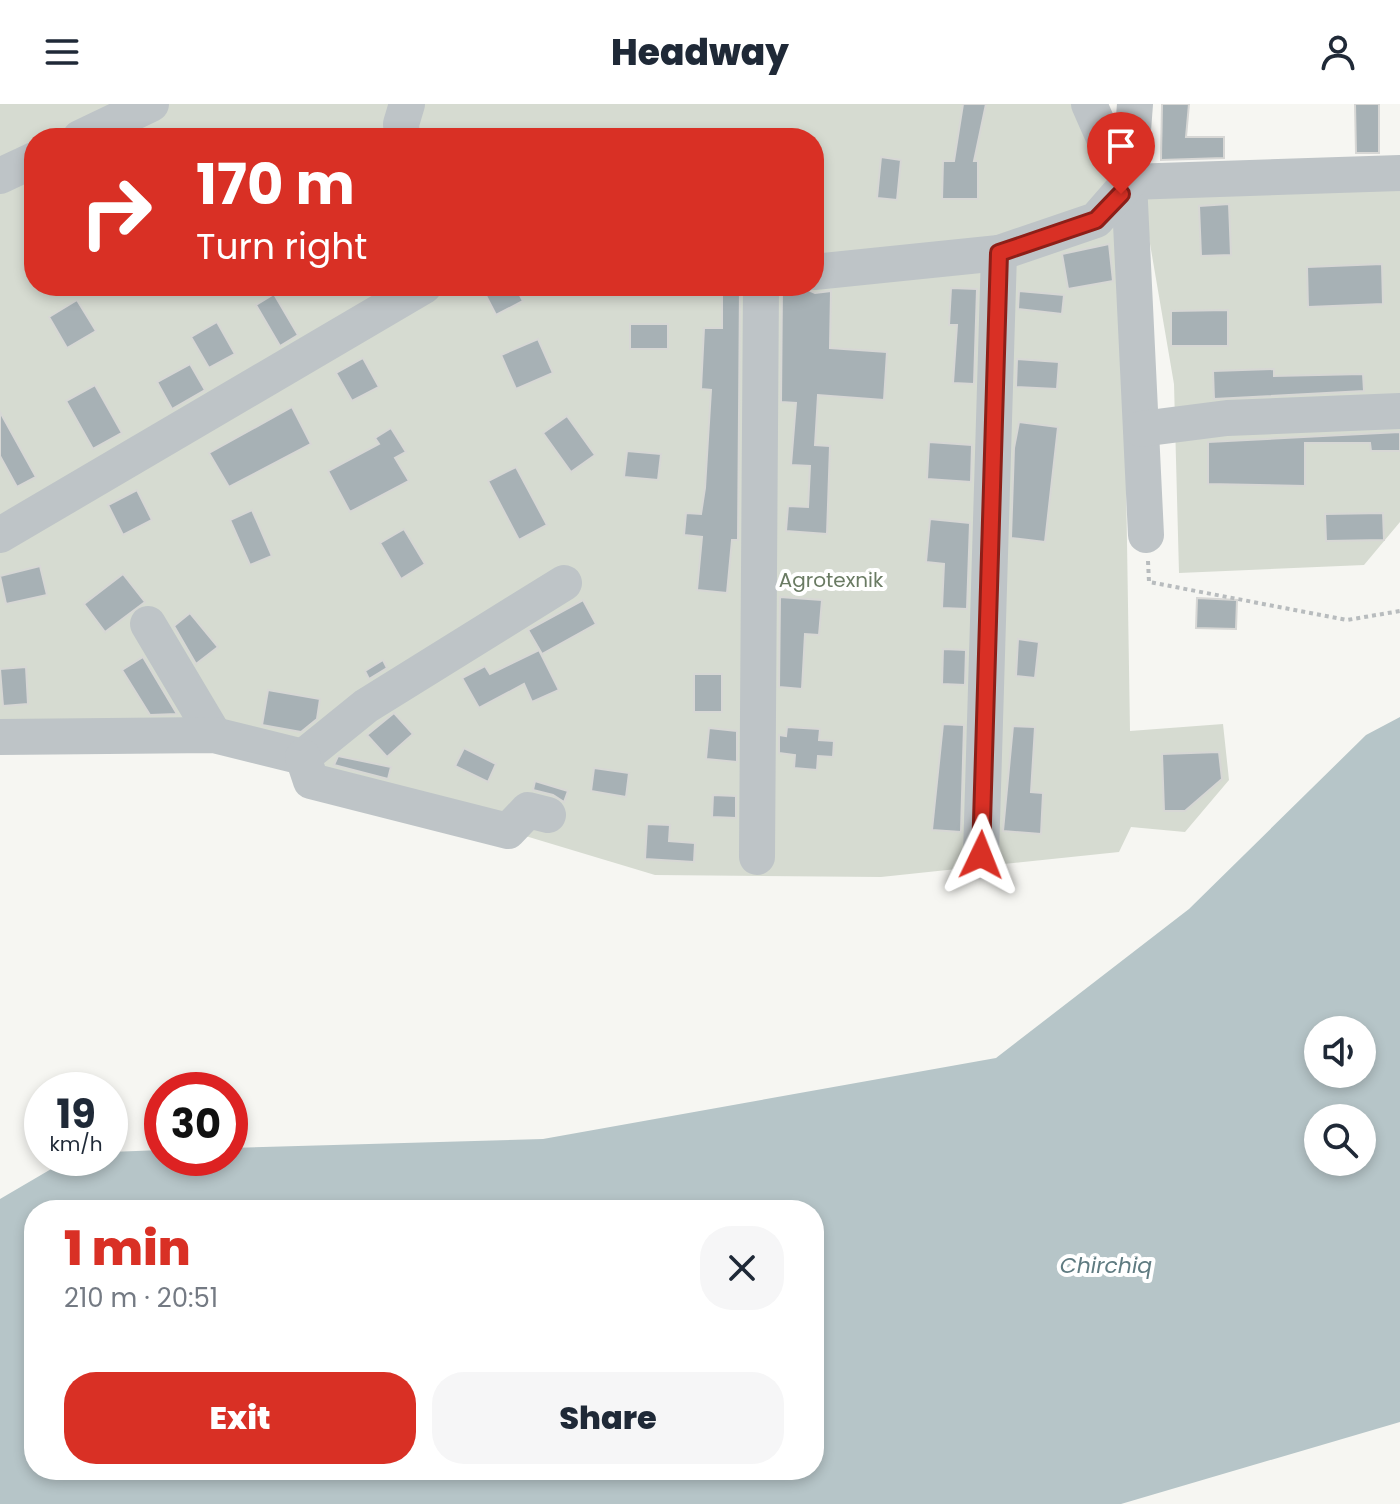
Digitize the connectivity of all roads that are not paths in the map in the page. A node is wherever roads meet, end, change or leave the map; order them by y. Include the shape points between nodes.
1 (151, 104) edge
2 (407, 104) edge
3 (1089, 104) edge
4 (1135, 104) edge
5 (101, 128) edge
6 (401, 128) edge
7 (24, 165) edge
8 (1400, 173) edge
9 (0, 176) edge
10 (1129, 182) junction
11 (999, 253) junction
12 (824, 271) edge
13 (407, 296) edge
14 (761, 296) edge
15 (1400, 411) edge
16 (1141, 429) junction
17 (0, 535) edge
18 (1146, 535) road end
19 (564, 583) dead end
20 (148, 624) dead end
21 (214, 735) junction
22 (0, 737) edge
23 (303, 757) junction
24 (548, 815) dead end
25 (981, 855) dead end
26 (757, 857) dead end

1 - 5 street
2 - 6 street
3 - 10 street
4 - 10 street
7 - 9 street
8 - 10 street
10 - 11 street via 1096,220
10 - 16 street
11 - 12 street
11 - 25 street
13 - 17 street
14 - 26 street
15 - 16 street via 1227,418
16 - 18 street
19 - 23 street via 366,706
20 - 21 street
21 - 22 street
21 - 23 street
23 - 24 street via 311,781 508,831 528,810

